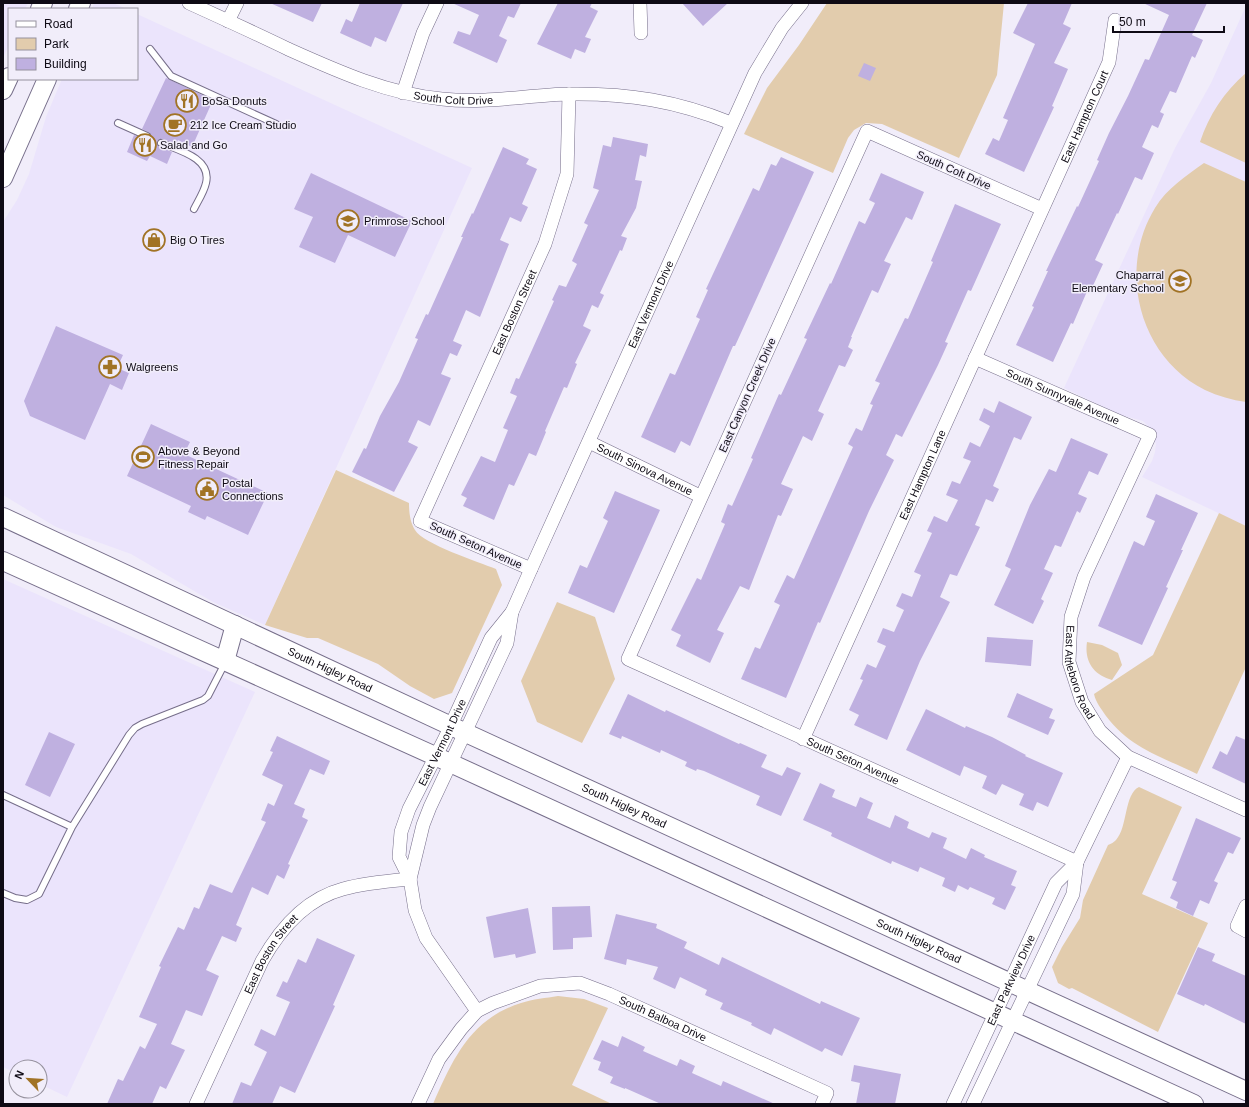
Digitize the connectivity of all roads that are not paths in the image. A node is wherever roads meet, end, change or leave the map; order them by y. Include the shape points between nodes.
1 (189, 3) edge
2 (237, 3) edge
3 (437, 3) edge
4 (640, 3) edge
5 (802, 3) edge
6 (1114, 20) dead end
7 (228, 21) junction
8 (641, 33) dead end
9 (150, 49) dead end
10 (8, 79) edge
11 (47, 80) edge
12 (3, 90) edge
13 (402, 93) junction
14 (569, 94) junction
15 (118, 123) dead end
16 (731, 123) junction
17 (276, 124) dead end
18 (867, 131) joint
19 (147, 136) dead end
20 (161, 143) dead end
21 (3, 178) edge
22 (194, 209) dead end
23 (1042, 209) junction
24 (975, 358) junction
25 (1150, 435) joint
26 (589, 442) junction
27 (700, 496) junction
28 (3, 517) edge
29 (420, 521) joint
30 (3, 561) edge
31 (531, 569) junction
32 (235, 625) junction
33 (628, 660) joint
34 (225, 661) junction
35 (458, 730) junction
36 (803, 739) junction
37 (435, 756) junction
38 (1128, 757) junction
39 (451, 764) junction
40 (3, 795) edge
41 (1246, 810) edge
42 (72, 828) junction
43 (1078, 862) junction
44 (410, 879) junction
45 (3, 893) edge
46 (1246, 906) edge
47 (1241, 928) edge
48 (1009, 982) junction
49 (1027, 990) junction
50 (477, 1012) junction
51 (994, 1013) junction
52 (1012, 1021) junction
53 (1246, 1091) edge
54 (825, 1099) edge
55 (196, 1104) edge
56 (418, 1104) edge
57 (953, 1104) edge
58 (972, 1104) edge
59 (1194, 1104) edge

1 - 7 street, South Colt Drive
2 - 7 street
3 - 13 street via 423,33
4 - 8 street
5 - 16 street, East Vermont Drive via 768,51
6 - 23 street, East Hampton Court via 1109,62
7 - 13 street, South Colt Drive via 338,71
9 - 17 lane via 171,76
10 - 12 main road
11 - 21 main road
13 - 14 street, South Colt Drive via 443,100 489,101
14 - 16 street, South Colt Drive via 637,96 699,110
14 - 29 street, East Boston Street via 567,174 545,244
15 - 19 lane
16 - 26 street, East Vermont Drive
18 - 23 street, South Colt Drive
18 - 27 street, East Canyon Creek Drive
20 - 22 lane via 199,160 205,168 206,182
23 - 24 street, East Hampton Lane
24 - 25 street, South Sunnyvale Avenue
24 - 36 street, East Hampton Lane
25 - 38 street, East Attleboro Road via 1084,577 1070,617 1069,662 1082,702 1100,731
26 - 27 street, South Sinova Avenue
26 - 31 street, East Vermont Drive
27 - 33 street, East Canyon Creek Drive
28 - 32 main road, South Higley Road
29 - 31 street, South Seton Avenue
30 - 34 main road
31 - 35 street, East Vermont Drive via 512,612 507,643
32 - 34 main road
32 - 35 main road, South Higley Road
33 - 36 street, South Seton Avenue
34 - 37 main road
34 - 42 lane via 208,696 203,700 134,728
35 - 37 street, East Vermont Drive
35 - 39 street, East Vermont Drive
35 - 48 main road, South Higley Road
36 - 43 street, South Seton Avenue
37 - 39 main road
37 - 44 street, East Vermont Drive via 409,809 401,832 399,857
38 - 41 street, East Attleboro Road
38 - 43 street, East Parkview Drive
39 - 44 street, East Vermont Drive via 423,825
39 - 51 main road
40 - 42 lane
42 - 45 lane via 39,894 27,900
43 - 48 street, East Parkview Drive via 1056,883
43 - 49 street, East Parkview Drive via 1073,894
44 - 50 street, East Vermont Drive via 415,910 426,938
44 - 55 street, East Boston Street via 342,889 315,901 288,922 262,961
46 - 47 street
48 - 49 main road, South Higley Road
48 - 51 street, East Parkview Drive
49 - 52 street, East Parkview Drive
49 - 53 main road, South Higley Road
50 - 54 street, South Balboa Drive via 493,1003 540,986 580,983 609,994
50 - 56 street via 439,1060
51 - 52 main road
51 - 57 street, East Parkview Drive
52 - 58 street, East Parkview Drive
52 - 59 main road

